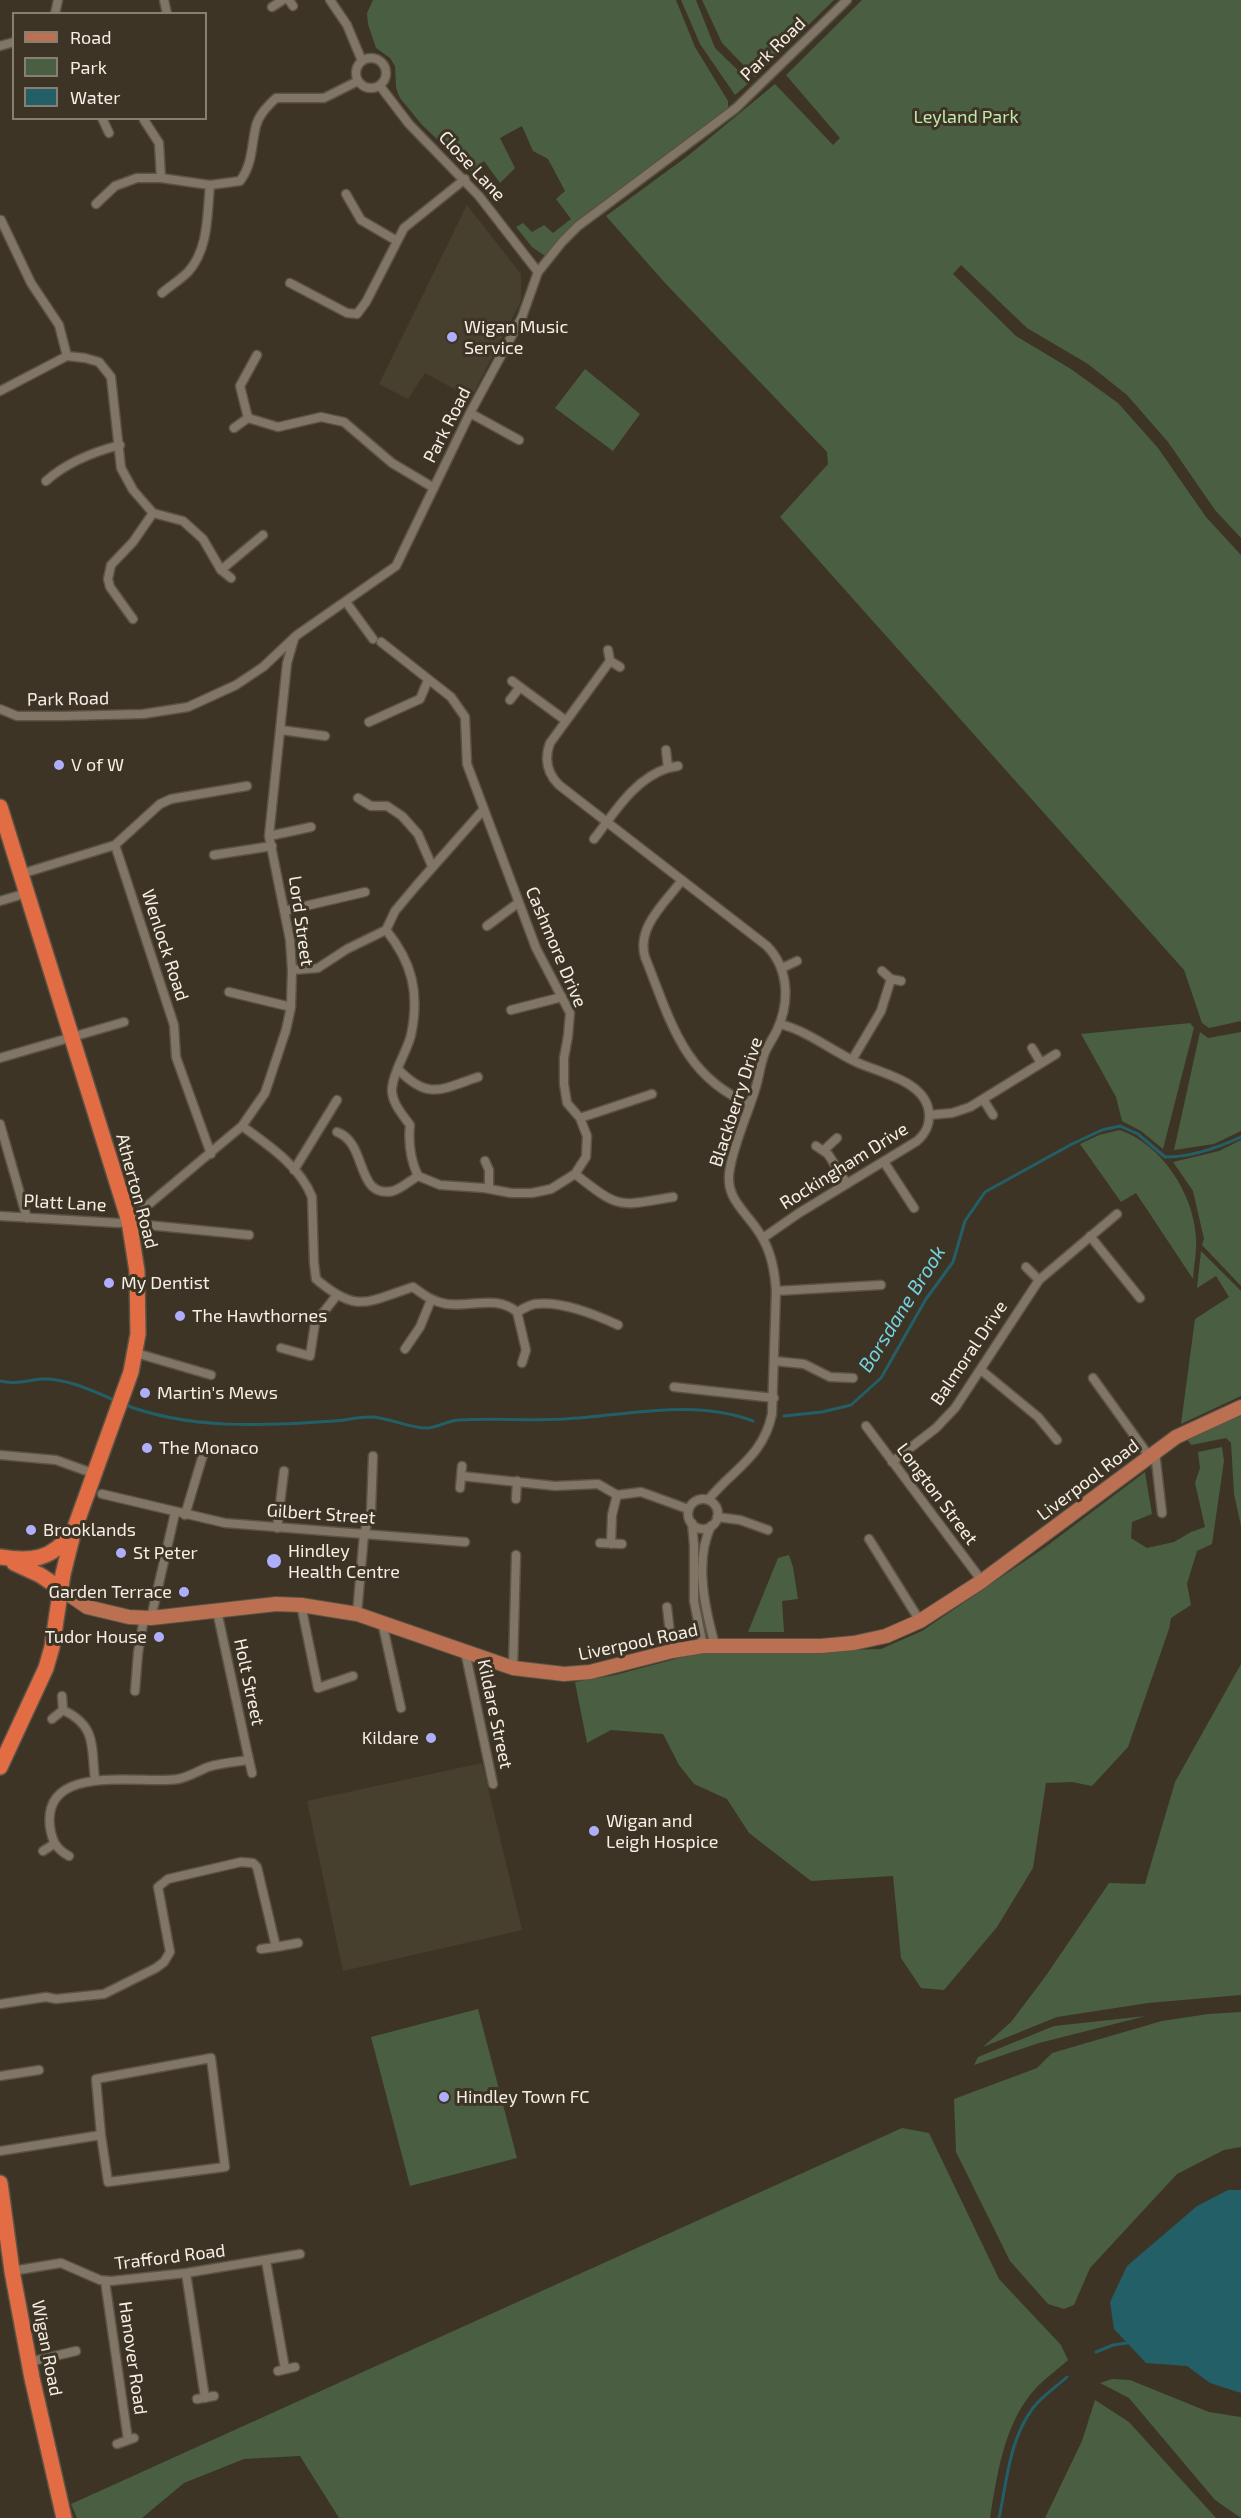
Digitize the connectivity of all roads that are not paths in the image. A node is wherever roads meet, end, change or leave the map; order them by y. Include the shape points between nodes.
1 (283, 0) edge
2 (330, 0) edge
3 (848, 0) edge
4 (272, 7) dead end
5 (362, 61) junction
6 (358, 81) junction
7 (380, 86) junction
8 (103, 120) edge
9 (144, 120) dead end
10 (109, 133) dead end
11 (161, 178) junction
12 (465, 179) junction
13 (210, 185) junction
14 (346, 194) dead end
15 (96, 204) dead end
16 (1, 220) edge
17 (397, 241) junction
18 (538, 272) junction
19 (290, 283) dead end
20 (162, 293) dead end
21 (258, 355) dead end
22 (68, 356) junction
23 (0, 391) edge
24 (470, 413) junction
25 (248, 418) junction
26 (234, 428) dead end
27 (519, 440) dead end
28 (120, 445) junction
29 (46, 481) dead end
30 (434, 488) junction
31 (153, 513) junction
32 (263, 536) dead end
33 (221, 570) junction
34 (231, 578) dead end
35 (346, 602) junction
36 (133, 619) dead end
37 (295, 638) junction
38 (608, 650) dead end
39 (610, 661) junction
40 (620, 667) dead end
41 (428, 680) junction
42 (510, 700) dead end
43 (0, 709) edge
44 (565, 720) junction
45 (369, 722) dead end
46 (281, 730) junction
47 (325, 736) dead end
48 (666, 750) dead end
49 (678, 766) dead end
50 (668, 768) junction
51 (247, 786) dead end
52 (358, 798) dead end
53 (0, 807) edge
54 (484, 809) junction
55 (607, 822) junction
56 (2, 824) edge
57 (311, 827) dead end
58 (269, 836) junction
59 (594, 839) dead end
60 (115, 845) junction
61 (272, 846) junction
62 (214, 855) dead end
63 (432, 866) junction
64 (21, 874) junction
65 (682, 880) junction
66 (364, 892) dead end
67 (27, 893) junction
68 (0, 901) edge
69 (518, 903) junction
70 (284, 911) junction
71 (487, 926) dead end
72 (386, 930) junction
73 (633, 935) dead end
74 (643, 937) junction
75 (797, 961) dead end
76 (782, 968) junction
77 (292, 970) junction
78 (882, 971) dead end
79 (891, 979) junction
80 (901, 981) dead end
81 (229, 992) dead end
82 (562, 997) junction
83 (291, 1006) junction
84 (511, 1010) dead end
85 (124, 1022) dead end
86 (780, 1024) junction
87 (72, 1037) junction
88 (1032, 1048) dead end
89 (1056, 1054) dead end
90 (0, 1058) edge
91 (852, 1060) junction
92 (1041, 1063) junction
93 (398, 1070) junction
94 (478, 1077) dead end
95 (652, 1094) dead end
96 (983, 1099) junction
97 (337, 1100) dead end
98 (750, 1104) junction
99 (930, 1115) junction
100 (993, 1115) dead end
101 (580, 1118) junction
102 (0, 1124) edge
103 (242, 1126) junction
104 (337, 1132) dead end
105 (837, 1138) dead end
106 (816, 1146) dead end
107 (825, 1150) junction
108 (211, 1154) junction
109 (485, 1161) dead end
110 (884, 1162) junction
111 (294, 1170) junction
112 (575, 1174) junction
113 (418, 1176) junction
114 (847, 1184) junction
115 (489, 1189) junction
116 (674, 1197) dead end
117 (914, 1208) dead end
118 (1117, 1214) dead end
119 (0, 1216) edge
120 (27, 1218) junction
121 (129, 1221) junction
122 (249, 1235) dead end
123 (1090, 1236) junction
124 (763, 1238) junction
125 (1026, 1267) dead end
126 (1039, 1280) junction
127 (881, 1285) dead end
128 (777, 1291) junction
129 (337, 1295) junction
130 (1140, 1298) dead end
131 (431, 1300) junction
132 (517, 1312) junction
133 (618, 1325) dead end
134 (280, 1348) dead end
135 (405, 1349) dead end
136 (136, 1353) junction
137 (774, 1361) junction
138 (522, 1363) dead end
139 (981, 1370) junction
140 (211, 1375) dead end
141 (853, 1378) dead end
142 (1093, 1378) dead end
143 (674, 1387) dead end
144 (774, 1398) junction
145 (1241, 1407) edge
146 (866, 1426) dead end
147 (1057, 1440) dead end
148 (206, 1445) dead end
149 (1152, 1454) junction
150 (0, 1455) edge
151 (373, 1456) dead end
152 (892, 1462) junction
153 (462, 1466) dead end
154 (284, 1471) dead end
155 (95, 1474) junction
156 (461, 1476) junction
157 (517, 1481) junction
158 (460, 1488) dead end
159 (102, 1494) dead end
160 (617, 1496) junction
161 (516, 1499) dead end
162 (708, 1500) junction
163 (688, 1509) junction
164 (175, 1513) junction
165 (1162, 1513) dead end
166 (185, 1515) junction
167 (717, 1517) junction
168 (692, 1523) junction
169 (711, 1526) junction
170 (277, 1528) junction
171 (74, 1530) junction
172 (768, 1530) dead end
173 (364, 1534) junction
174 (869, 1539) dead end
175 (465, 1542) dead end
176 (600, 1543) dead end
177 (611, 1544) junction
178 (622, 1544) dead end
179 (516, 1555) dead end
180 (0, 1557) edge
181 (982, 1581) junction
182 (61, 1589) junction
183 (301, 1605) junction
184 (667, 1607) dead end
185 (217, 1611) junction
186 (357, 1614) junction
187 (147, 1618) junction
188 (920, 1620) junction
189 (382, 1622) junction
190 (709, 1646) junction
191 (465, 1651) junction
192 (672, 1652) junction
193 (513, 1668) junction
194 (353, 1676) dead end
195 (135, 1690) dead end
196 (62, 1696) dead end
197 (401, 1708) dead end
198 (63, 1710) junction
199 (52, 1719) dead end
200 (4, 1747) edge
201 (249, 1760) junction
202 (0, 1767) edge
203 (252, 1773) dead end
204 (95, 1780) junction
205 (493, 1784) dead end
206 (54, 1844) junction
207 (43, 1851) dead end
208 (69, 1856) dead end
209 (298, 1943) dead end
210 (276, 1947) junction
211 (261, 1949) dead end
212 (0, 2004) edge
213 (39, 2070) dead end
214 (0, 2076) edge
215 (101, 2135) junction
216 (0, 2151) edge
217 (0, 2183) edge
218 (2, 2221) edge
219 (300, 2254) dead end
220 (266, 2261) junction
221 (12, 2271) junction
222 (186, 2273) junction
223 (105, 2282) junction
224 (76, 2351) dead end
225 (29, 2362) junction
226 (295, 2367) dead end
227 (206, 2398) dead end
228 (117, 2444) dead end
229 (64, 2518) edge

1 - 4 street
2 - 5 street via 347,25
3 - 18 street, Park Road via 736,108 579,226
5 - 6 street via 357,68
5 - 7 street via 375,58 384,63 387,73
6 - 7 street via 365,87
6 - 13 street via 324,98 276,98 256,125 248,170 240,181
7 - 12 street, Close Lane via 409,124
8 - 10 street
9 - 11 street via 159,143
11 - 13 street
11 - 15 street via 137,178 115,186
12 - 17 street via 404,228
12 - 18 street, Close Lane
13 - 20 street via 206,232 198,258
14 - 17 street via 361,220
16 - 22 street via 31,283 59,325
17 - 19 street via 357,314 347,313
18 - 24 street, Park Road via 522,317
21 - 25 street via 240,386
22 - 23 street
22 - 28 street via 99,362 111,377
24 - 27 street
24 - 30 street, Park Road
25 - 26 street
25 - 30 street via 278,427 321,417 344,422 392,463
28 - 29 street via 84,456
28 - 31 street via 121,468
30 - 35 street, Park Road via 396,566
31 - 33 street via 183,521 203,539
31 - 36 street via 111,565 108,579
32 - 33 street
33 - 34 street
35 - 37 street, Park Road
35 - 41 street, Cashmore Drive via 377,641
37 - 43 street, Park Road via 245,679 188,707 143,714 64,716 17,716
37 - 46 street, Lord Street via 287,663
38 - 39 street
39 - 40 street
39 - 44 street
41 - 45 street via 420,699
41 - 54 street, Cashmore Drive via 451,697 465,717 467,764
42 - 44 street via 516,684
44 - 55 street via 548,748 550,773 559,785
46 - 47 street
46 - 58 street, Lord Street
48 - 50 street
49 - 50 street
50 - 55 street via 636,786
51 - 60 street via 171,799 160,804
52 - 63 street via 371,806 387,806 402,816 418,834
53 - 56 highway, Atherton Road
54 - 63 street
54 - 69 street, Cashmore Drive
55 - 59 street
55 - 65 street
56 - 64 highway, Atherton Road
57 - 58 street
58 - 61 street, Lord Street
60 - 64 street
60 - 108 street, Wenlock Road via 174,1025 176,1057
61 - 62 street
61 - 70 street, Lord Street
63 - 72 street via 395,911
64 - 67 highway, Atherton Road
65 - 74 street
65 - 76 street via 767,946
66 - 70 street
67 - 68 street
67 - 87 highway, Atherton Road
69 - 71 street
69 - 82 street, Cashmore Drive
70 - 77 street, Lord Street
72 - 77 street via 318,968
72 - 93 street via 400,946 412,973 415,998 411,1035
73 - 74 street
74 - 98 street via 645,957 686,1052 723,1091
75 - 76 street
76 - 86 street, Blackberry Drive via 786,990
77 - 83 street, Lord Street
78 - 79 street
79 - 80 street
79 - 91 street via 881,1011
81 - 83 street
82 - 84 street
82 - 101 street, Cashmore Drive via 570,1013 564,1084 567,1103
83 - 103 street, Lord Street via 265,1093
85 - 87 street
86 - 91 street, Rockingham Drive via 802,1030
86 - 98 street, Blackberry Drive via 766,1049
87 - 90 street
87 - 121 highway, Atherton Road
88 - 92 street
89 - 92 street
91 - 99 street, Rockingham Drive via 915,1088 927,1101
92 - 96 street
93 - 94 street via 412,1084 438,1091
93 - 113 street via 392,1089 395,1105 410,1125 408,1142
95 - 101 street
96 - 99 street via 959,1112
96 - 100 street
97 - 111 street
98 - 124 street, Blackberry Drive via 730,1167 729,1187 733,1199
99 - 110 street, Rockingham Drive via 922,1137
101 - 112 street, Cashmore Drive via 587,1136 586,1157
102 - 120 street
103 - 108 street, Lord Street
103 - 111 street
104 - 113 street via 347,1136 358,1154 364,1177 377,1190 394,1191
105 - 107 street
106 - 107 street
107 - 114 street
108 - 121 street, Lord Street
109 - 115 street
110 - 114 street, Rockingham Drive
110 - 117 street
111 - 129 street via 312,1197 316,1279
112 - 115 street via 551,1189 532,1193
112 - 116 street via 608,1199 624,1205
113 - 115 street via 440,1185
114 - 124 street, Rockingham Drive
118 - 123 street, Balmoral Drive
119 - 120 street, Platt Lane
120 - 121 street, Platt Lane
121 - 122 street, Platt Lane
121 - 136 highway, Atherton Road via 138,1271
123 - 126 street, Balmoral Drive
123 - 130 street
124 - 128 street, Blackberry Drive
125 - 126 street
126 - 139 street, Balmoral Drive
127 - 128 street
128 - 137 street, Blackberry Drive
129 - 131 street via 350,1302 368,1302 413,1287
129 - 134 street via 315,1323 310,1356
131 - 132 street via 448,1304 496,1302
131 - 135 street
132 - 133 street via 533,1304 554,1305
132 - 138 street via 526,1350
136 - 140 street
136 - 155 highway, Atherton Road
137 - 141 street via 804,1364 830,1377
137 - 144 street, Blackberry Drive
139 - 147 street via 1038,1417
139 - 152 street, Balmoral Drive via 946,1419
142 - 149 street
143 - 144 street
144 - 162 street, Blackberry Drive via 769,1428 759,1448
145 - 149 main road, Liverpool Road via 1192,1429
146 - 152 street, Longton Street
148 - 166 street
149 - 165 street
149 - 181 main road, Liverpool Road
150 - 155 street via 56,1460
151 - 173 street via 371,1511
152 - 181 street, Longton Street
153 - 156 street
154 - 170 street
155 - 171 highway, Atherton Road
156 - 157 street
156 - 158 street
157 - 160 street via 555,1486 598,1484
157 - 161 street
159 - 164 street, Gilbert Street
160 - 163 street via 641,1492
160 - 177 street
162 - 163 street via 694,1502
162 - 167 street
163 - 168 street
164 - 166 street, Gilbert Street
164 - 187 street
166 - 170 street, Gilbert Street
167 - 169 street
167 - 172 street
168 - 169 street via 703,1528
168 - 190 street via 694,1600
169 - 190 street via 705,1542 704,1587
170 - 173 street, Gilbert Street
171 - 180 highway via 58,1548 44,1556 21,1560
171 - 182 highway, Atherton Road
173 - 175 street, Gilbert Street
173 - 186 street
174 - 188 street
176 - 177 street
177 - 178 street
179 - 193 street
180 - 182 highway
181 - 188 main road, Liverpool Road
182 - 187 main road, Liverpool Road via 87,1607 113,1615
182 - 200 highway via 46,1668
183 - 185 main road, Liverpool Road
183 - 186 main road, Liverpool Road
183 - 194 street via 318,1688
184 - 192 street
185 - 187 main road, Liverpool Road
185 - 201 street, Holt Street
186 - 189 main road, Liverpool Road
187 - 195 street via 138,1653
188 - 190 main road, Liverpool Road via 886,1636 837,1645
189 - 191 main road, Liverpool Road
189 - 197 street
190 - 192 main road, Liverpool Road
191 - 193 main road, Liverpool Road
191 - 205 street, Kildare Street
192 - 193 main road, Liverpool Road via 590,1672 564,1674
196 - 198 street
198 - 199 street
198 - 204 street via 86,1726
200 - 202 highway
201 - 203 street, Holt Street
201 - 204 street via 169,1780
204 - 206 street via 67,1789 55,1801 50,1816
206 - 207 street
206 - 208 street
209 - 210 street
210 - 211 street
210 - 212 street via 257,1867 241,1862 168,1878 158,1887 170,1952 156,1968 104,1994
213 - 214 street
215 - 215 street via 108,2182 225,2167 211,2058 96,2079
215 - 216 street
217 - 218 highway, Wigan Road
218 - 221 highway, Wigan Road
219 - 220 street, Trafford Road
220 - 222 street, Trafford Road
220 - 226 street via 281,2370
221 - 223 street, Trafford Road via 61,2263
221 - 225 highway, Wigan Road
222 - 223 street, Trafford Road
222 - 227 street
223 - 228 street, Hanover Road via 131,2439
224 - 225 street
225 - 229 highway, Wigan Road

